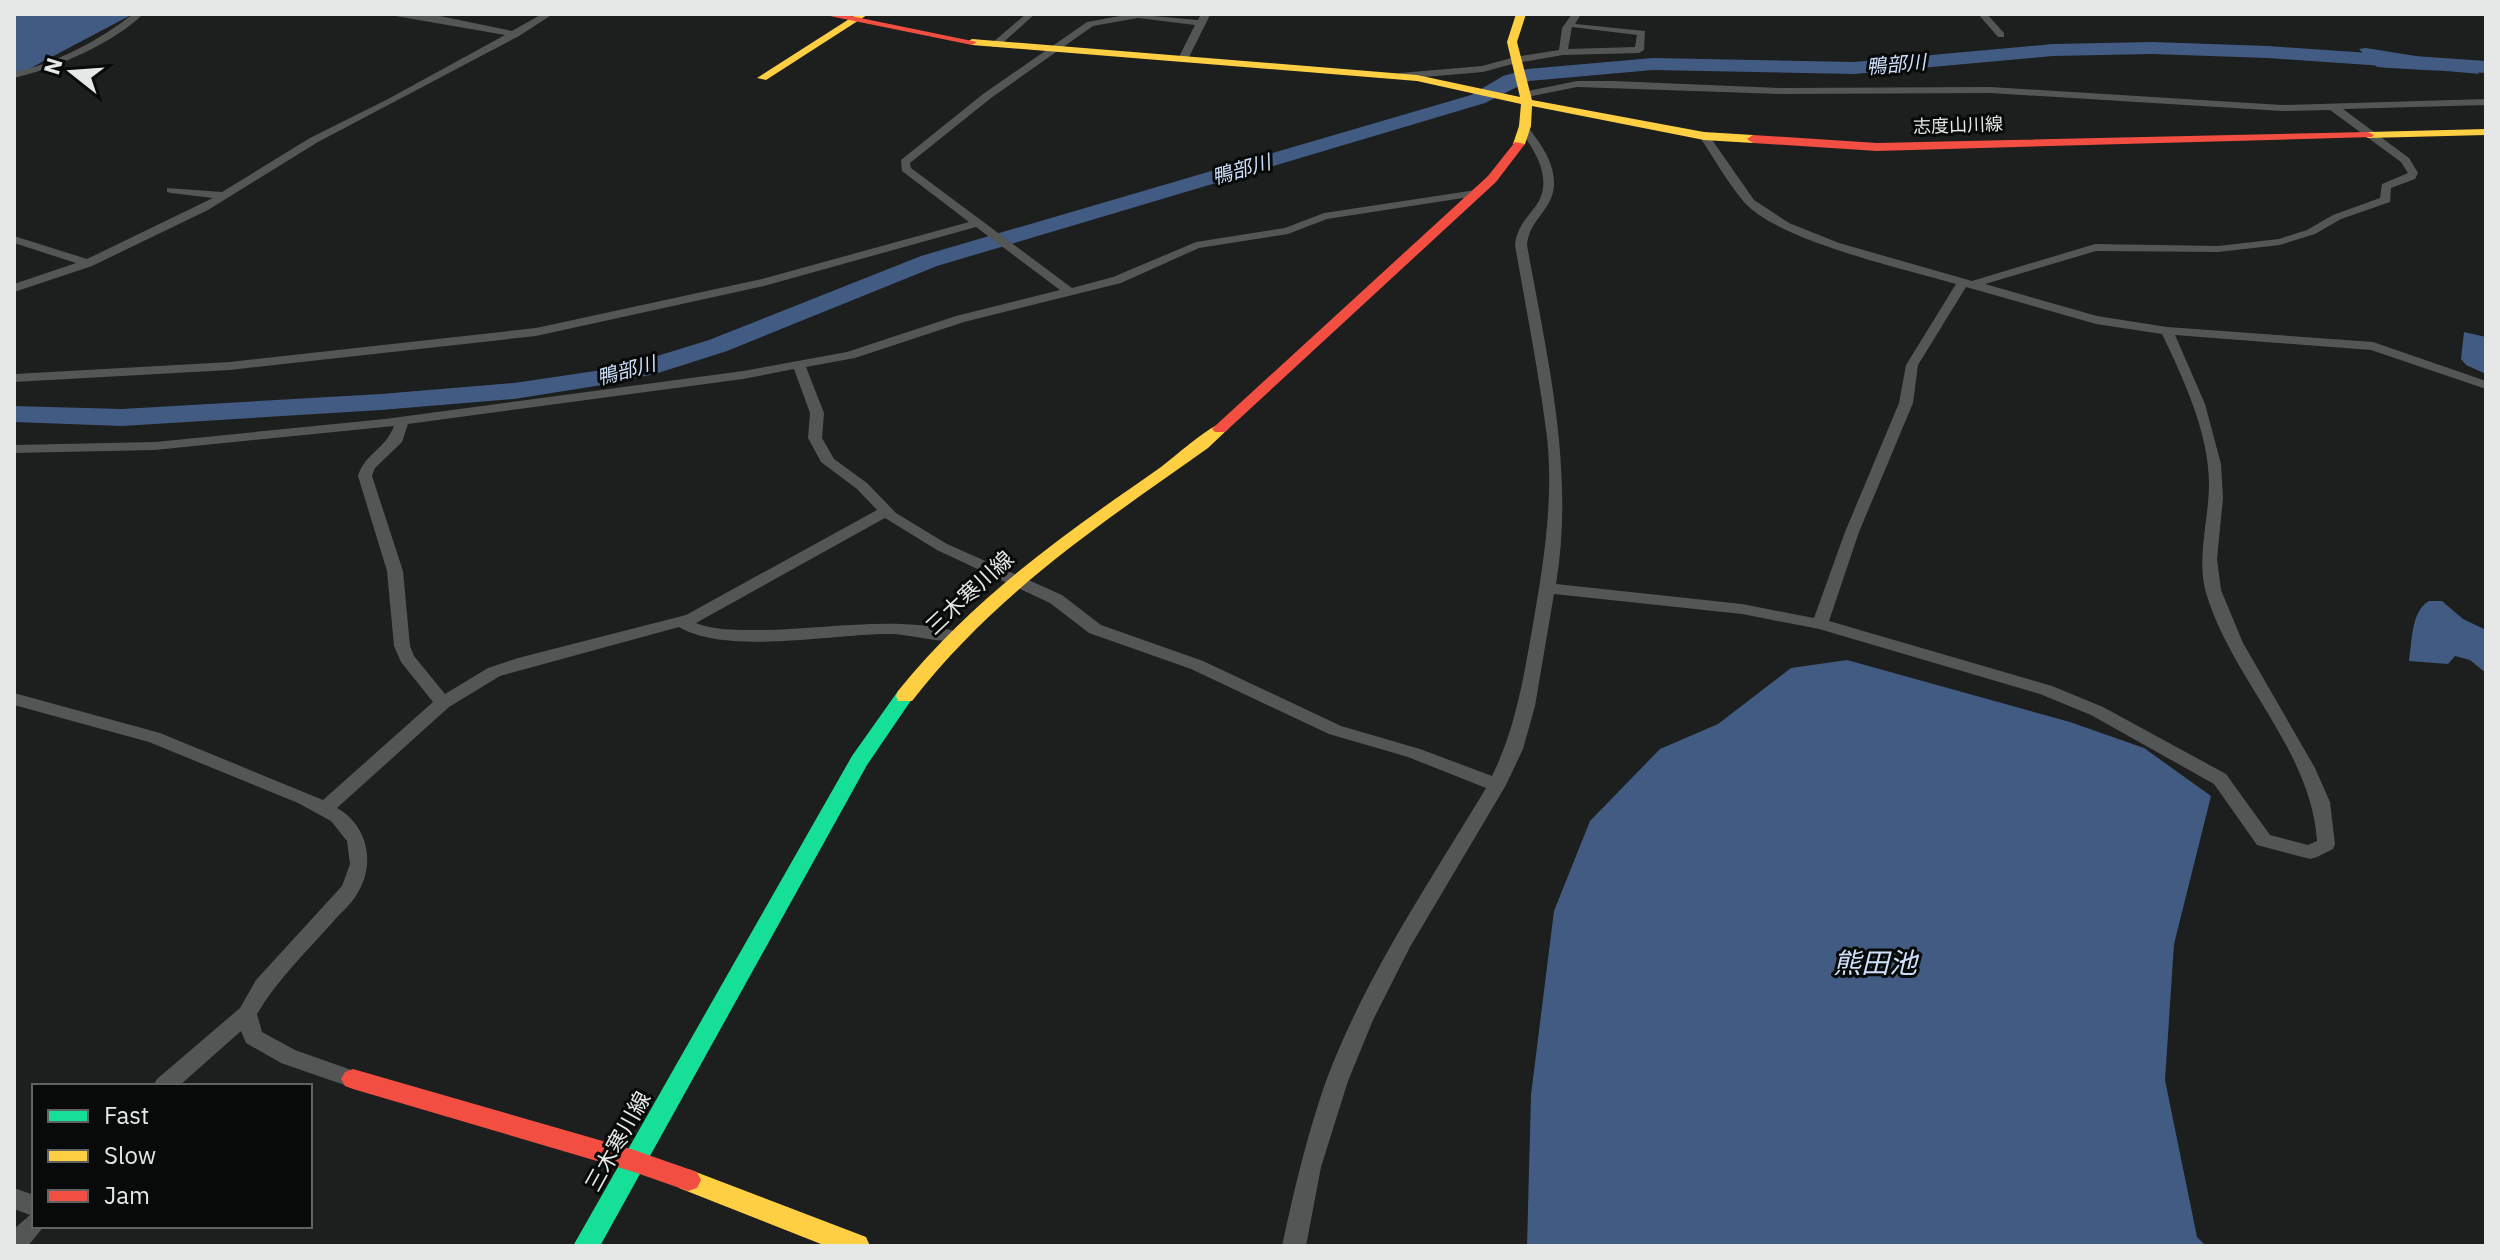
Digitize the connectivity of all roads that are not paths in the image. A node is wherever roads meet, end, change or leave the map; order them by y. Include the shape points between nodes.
1 (139, 14) edge
2 (388, 14) edge
3 (549, 14) edge
4 (825, 14) edge
5 (1031, 14) edge
6 (1521, 14) edge
7 (1577, 14) edge
8 (1982, 14) edge
9 (1143, 15) edge
10 (1602, 16) dead end
11 (859, 17) edge
12 (1203, 19) edge
13 (1576, 26) dead end
14 (1598, 28) junction
15 (516, 34) junction
16 (2001, 35) dead end
17 (995, 45) junction
18 (1055, 49) junction
19 (1563, 52) junction
20 (1184, 57) junction
21 (1515, 61) junction
22 (14, 75) edge
23 (1400, 76) junction
24 (762, 78) dead end
25 (1527, 96) junction
26 (2486, 102) edge
27 (2333, 107) junction
28 (1526, 132) junction
29 (2486, 132) edge
30 (2365, 133) junction
31 (1704, 136) junction
32 (171, 190) dead end
33 (1476, 193) junction
34 (225, 196) junction
35 (981, 224) junction
36 (14, 239) edge
37 (88, 263) junction
38 (1967, 284) junction
39 (14, 288) edge
40 (1070, 292) junction
41 (2167, 331) junction
42 (799, 365) junction
43 (14, 378) edge
44 (2486, 385) edge
45 (402, 421) junction
46 (14, 449) edge
47 (887, 511) junction
48 (1012, 581) junction
49 (1547, 588) junction
50 (682, 622) junction
51 (1820, 624) junction
52 (954, 636) junction
53 (14, 699) edge
54 (443, 703) junction
55 (1497, 785) junction
56 (324, 809) junction
57 (247, 1014) junction
58 (353, 1079) joint
59 (166, 1084) edge
60 (634, 1161) junction
61 (32, 1226) edge
62 (14, 1245) edge
63 (586, 1246) edge
64 (857, 1246) edge
65 (1294, 1246) edge

1 - 22 street via 33,71
2 - 15 street
3 - 15 street
4 - 11 main road, 志度山川線
5 - 17 street
6 - 21 main road via 1513,34
7 - 19 street via 1567,28
8 - 16 street
9 - 12 street
9 - 18 street via 1090,24
10 - 14 street
11 - 17 main road, 志度山川線
11 - 24 main road
12 - 20 street
13 - 14 street
14 - 19 street via 1642,33 1639,50
15 - 34 street via 314,140
17 - 18 main road, 志度山川線
18 - 20 main road, 志度山川線
18 - 35 street via 905,162 906,169
19 - 21 street
20 - 23 main road, 志度山川線
21 - 23 street
21 - 25 main road
23 - 25 main road, 志度山川線 via 1507,98
25 - 27 street via 1577,84 1613,84 1804,92 1974,89
25 - 28 main road
25 - 31 main road, 志度山川線
26 - 27 street
27 - 30 street
28 - 33 main road, 三木寒川線 via 1509,161
28 - 49 street via 1549,187 1524,224 1521,245 1554,439 1556,502
29 - 30 main road, 志度山川線
30 - 31 main road, 志度山川線 via 1877,147
30 - 38 street via 2405,160 2411,177 2386,186 2386,200 2311,232 2280,242 2218,249 2095,247
31 - 38 street via 1750,202 1785,225
32 - 34 street
33 - 40 street via 1324,216 1288,231 1196,245 1131,275
33 - 48 main road, 三木寒川線 via 1202,445
34 - 37 street
35 - 40 street
35 - 43 street via 764,282 536,332 230,366
36 - 37 street
37 - 39 street
38 - 41 street via 2096,320
38 - 51 street via 1912,365 1906,403
40 - 42 street
41 - 44 street via 2373,346
41 - 51 street via 2188,376 2216,480 2207,565 2219,606 2267,701 2312,774 2326,844 2310,852 2264,840 2220,779 2097,711 2046,690
42 - 45 street via 658,389
42 - 47 street via 817,413 815,438 828,462
45 - 46 street via 155,446
45 - 54 street via 395,442 368,466 365,476 395,571 402,646
47 - 48 street via 942,547
47 - 50 street
48 - 52 main road, 三木寒川線
48 - 55 street via 1056,599 1095,629 1197,665 1304,717
49 - 51 street via 1742,609
49 - 55 street via 1527,706
50 - 52 street via 694,630 745,635 888,629
50 - 54 street via 494,672
52 - 60 main road, 三木寒川線 via 892,710 859,761
53 - 56 street via 154,737
54 - 56 street
55 - 65 street via 1363,1019 1310,1167
56 - 57 street via 356,839 359,864 350,890 263,986
57 - 58 street via 253,1037 288,1057
57 - 59 street
58 - 60 main road
60 - 63 main road, 三木寒川線
60 - 64 main road
61 - 62 street

